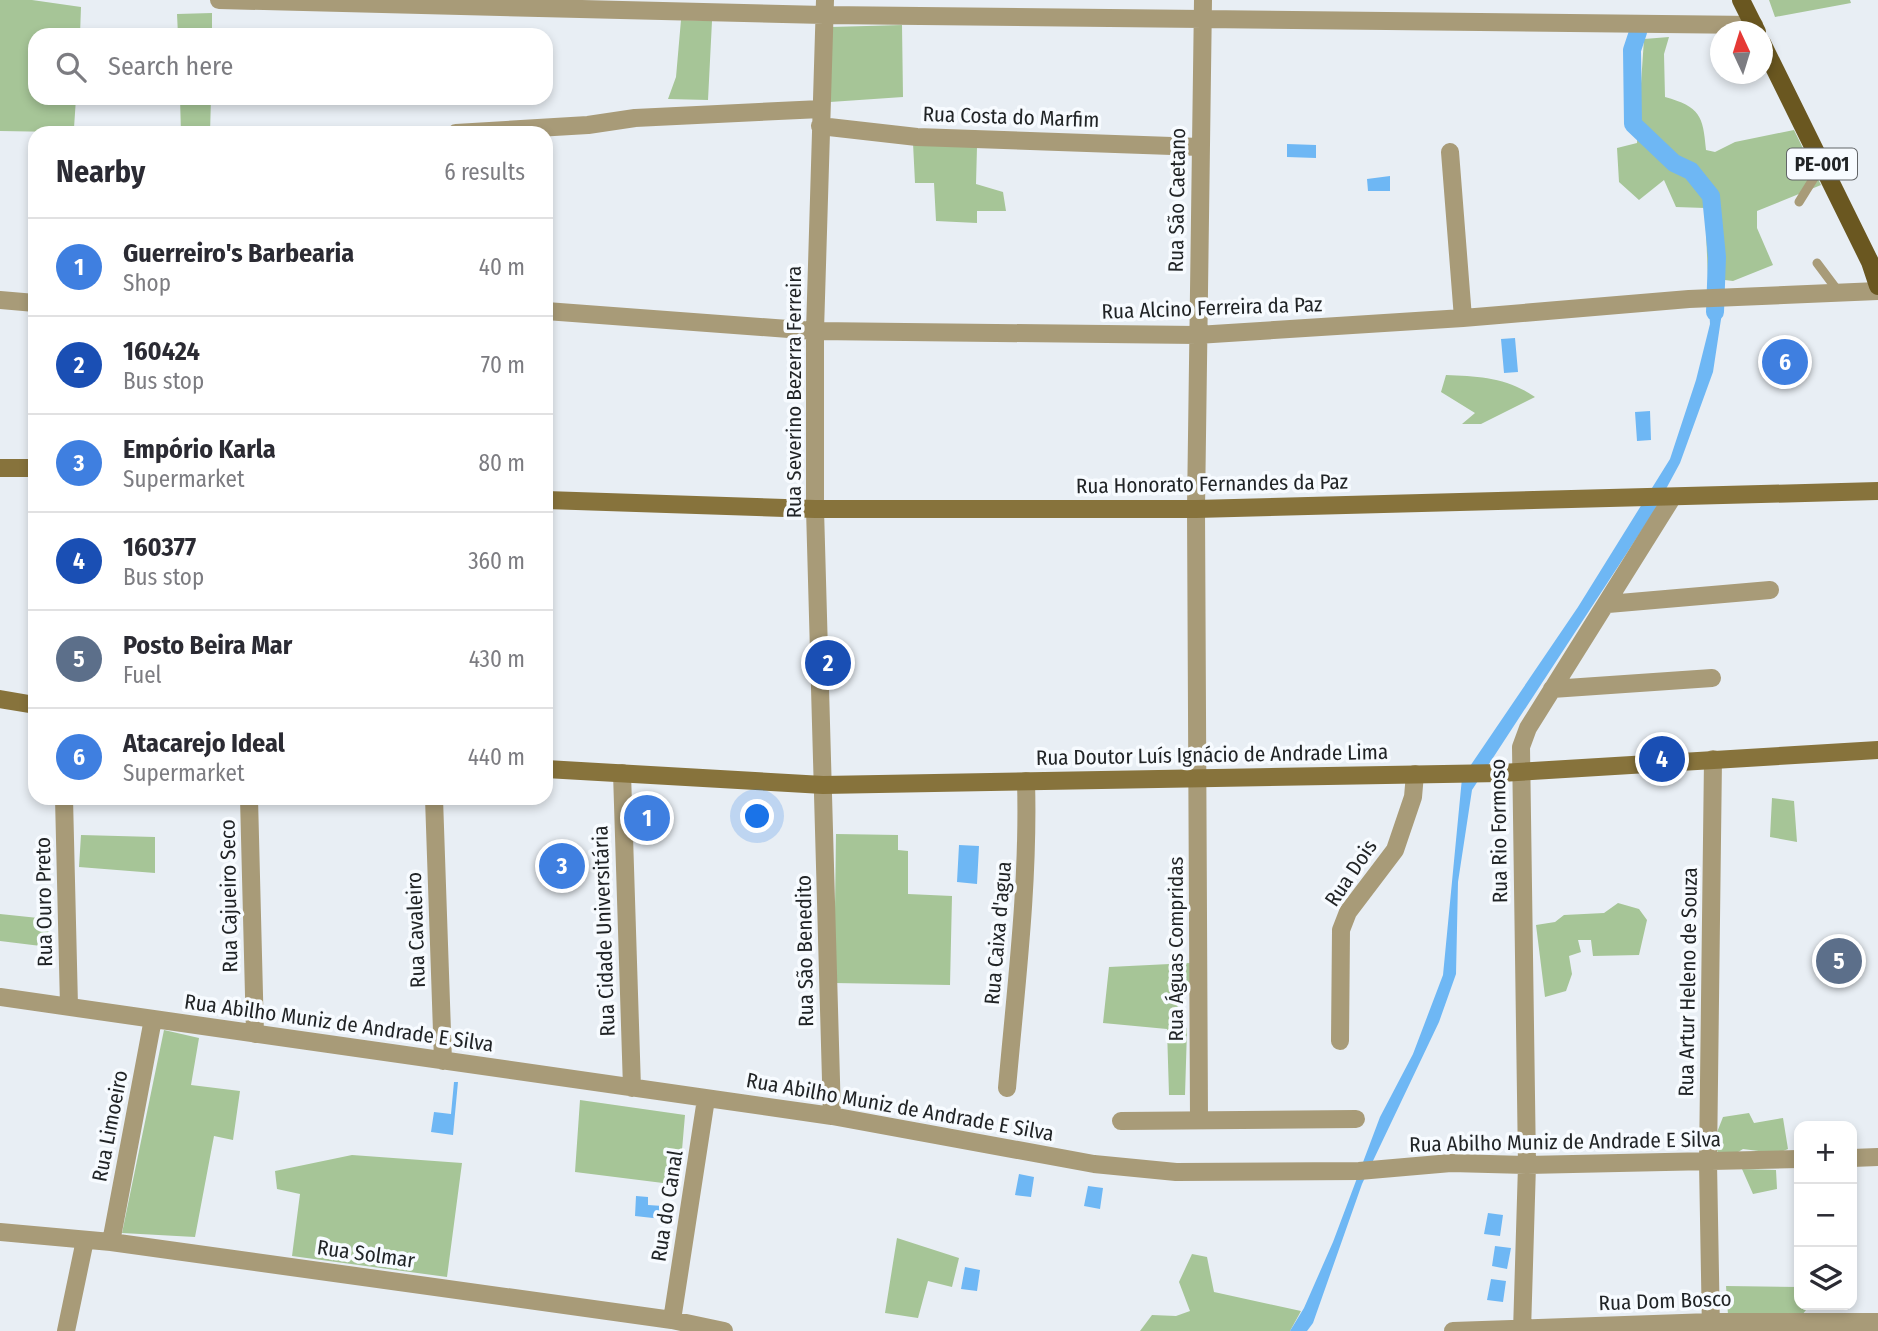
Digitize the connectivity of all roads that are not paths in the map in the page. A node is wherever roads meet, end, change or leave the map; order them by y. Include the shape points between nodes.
1 (219, 0) edge
2 (1203, 0) edge
3 (1741, 0) edge
4 (448, 3) edge
5 (824, 8) edge
6 (1203, 21) junction
7 (1752, 21) edge
8 (1710, 27) edge
9 (1773, 65) edge
10 (820, 118) junction
11 (553, 127) edge
12 (1200, 147) junction
13 (1450, 152) dead end
14 (1822, 164) junction
15 (1799, 202) dead end
16 (1817, 263) dead end
17 (1878, 286) edge
18 (1878, 291) edge
19 (1839, 293) junction
20 (0, 300) edge
21 (28, 302) edge
22 (553, 312) edge
23 (1463, 318) junction
24 (815, 331) junction
25 (1197, 335) junction
26 (0, 468) edge
27 (28, 468) edge
28 (1878, 491) edge
29 (1669, 499) junction
30 (553, 500) edge
31 (815, 509) junction
32 (1196, 509) junction
33 (1770, 590) dead end
34 (1608, 604) junction
35 (1712, 678) dead end
36 (1552, 689) junction
37 (0, 699) edge
38 (28, 704) edge
39 (1878, 750) edge
40 (1713, 759) junction
41 (553, 769) edge
42 (1521, 772) junction
43 (622, 773) junction
44 (1415, 774) junction
45 (1197, 779) junction
46 (1026, 781) junction
47 (823, 785) junction
48 (64, 805) edge
49 (249, 805) edge
50 (434, 805) edge
51 (0, 997) edge
52 (69, 1006) junction
53 (153, 1019) junction
54 (255, 1034) junction
55 (1340, 1041) dead end
56 (443, 1061) junction
57 (632, 1088) junction
58 (1007, 1088) dead end
59 (706, 1099) junction
60 (832, 1116) junction
61 (1199, 1119) junction
62 (1356, 1119) dead end
63 (1121, 1121) dead end
64 (1878, 1157) edge
65 (1857, 1158) edge
66 (1794, 1160) edge
67 (1709, 1162) junction
68 (1527, 1165) junction
69 (0, 1232) edge
70 (85, 1240) junction
71 (111, 1242) junction
72 (672, 1320) junction
73 (1878, 1322) edge
74 (641, 1324) edge
75 (1711, 1326) edge
76 (1522, 1330) edge
77 (66, 1331) edge
78 (724, 1331) edge
79 (1453, 1331) edge

1 - 4 street
2 - 6 street, Rua São Caetano
3 - 7 main road
4 - 5 street
5 - 6 street
5 - 10 street, Rua Severino Bezerra Ferreira
6 - 8 street
6 - 12 street, Rua São Caetano
9 - 14 main road, PE-001
10 - 11 street, Rua Costa do Marfim via 635,118
10 - 12 street, Rua Costa do Marfim via 917,137
10 - 24 street, Rua Severino Bezerra Ferreira
12 - 25 street, Rua São Caetano
13 - 23 street
14 - 15 lane
14 - 17 main road, PE-001
16 - 19 lane
18 - 19 street, Rua Alcino Ferreira da Paz
19 - 23 street, Rua Alcino Ferreira da Paz
20 - 21 street
22 - 24 street, Rua Alcino Ferreira da Paz
23 - 25 street, Rua Alcino Ferreira da Paz
24 - 25 street, Rua Alcino Ferreira da Paz
24 - 31 street, Rua Severino Bezerra Ferreira
25 - 32 street, Rua São Caetano
26 - 27 main road
28 - 29 main road, Rua Honorato Fernandes da Paz
29 - 32 main road, Rua Honorato Fernandes da Paz
29 - 34 street, Rua Rio Formoso
30 - 31 main road, Rua Honorato Fernandes da Paz
31 - 32 main road, Rua Honorato Fernandes da Paz
31 - 47 street, Rua Severino Bezerra Ferreira
32 - 45 street, Rua São Caetano
33 - 34 street
34 - 36 street, Rua Rio Formoso
35 - 36 street
36 - 42 street, Rua Rio Formoso via 1522,738
37 - 38 main road
39 - 40 main road, Rua Doutor Luís Ignácio de Andrade Lima
40 - 42 main road, Rua Doutor Luís Ignácio de Andrade Lima
40 - 67 street, Rua Artur Heleno de Souza
41 - 43 main road, Rua Doutor Luís Ignácio de Andrade Lima
42 - 44 main road, Rua Doutor Luís Ignácio de Andrade Lima
42 - 68 street, Rua Rio Formoso
43 - 47 main road, Rua Doutor Luís Ignácio de Andrade Lima
43 - 57 street, Rua Cidade Universitária
44 - 45 main road, Rua Doutor Luís Ignácio de Andrade Lima
44 - 55 street, Rua Dois via 1413,797 1395,850 1348,912 1342,930
45 - 46 main road, Rua Doutor Luís Ignácio de Andrade Lima
45 - 61 street, Rua Águas Compridas
46 - 47 main road, Rua Doutor Luís Ignácio de Andrade Lima
46 - 58 street, Rua Caixa d'agua via 1028,849
47 - 60 street, Rua São Benedito
48 - 52 street, Rua Ouro Preto
49 - 54 street, Rua Cajueiro Seco
50 - 56 street, Rua Cavaleiro
51 - 52 street, Rua Abilho Muniz de Andrade E Silva
52 - 53 street, Rua Abilho Muniz de Andrade E Silva
53 - 54 street, Rua Abilho Muniz de Andrade E Silva
53 - 71 street, Rua Limoeiro
54 - 56 street, Rua Abilho Muniz de Andrade E Silva
56 - 57 street, Rua Abilho Muniz de Andrade E Silva
57 - 59 street, Rua Abilho Muniz de Andrade E Silva
59 - 60 street, Rua Abilho Muniz de Andrade E Silva
59 - 72 street, Rua do Canal
60 - 68 street, Rua Abilho Muniz de Andrade E Silva via 1094,1164 1188,1172 1359,1171 1451,1163
61 - 62 street
61 - 63 street
64 - 65 street
66 - 67 street, Rua Abilho Muniz de Andrade E Silva
67 - 68 street, Rua Abilho Muniz de Andrade E Silva
67 - 75 street, Rua Artur Heleno de Souza
68 - 76 street, Rua Rio Formoso
69 - 70 street, Rua Solmar
70 - 71 street, Rua Solmar
70 - 77 street
71 - 74 street, Rua Solmar
72 - 74 street, Rua Solmar
72 - 78 street, Rua Solmar
73 - 75 street, Rua Dom Bosco
75 - 76 street, Rua Dom Bosco
76 - 79 street, Rua Dom Bosco

